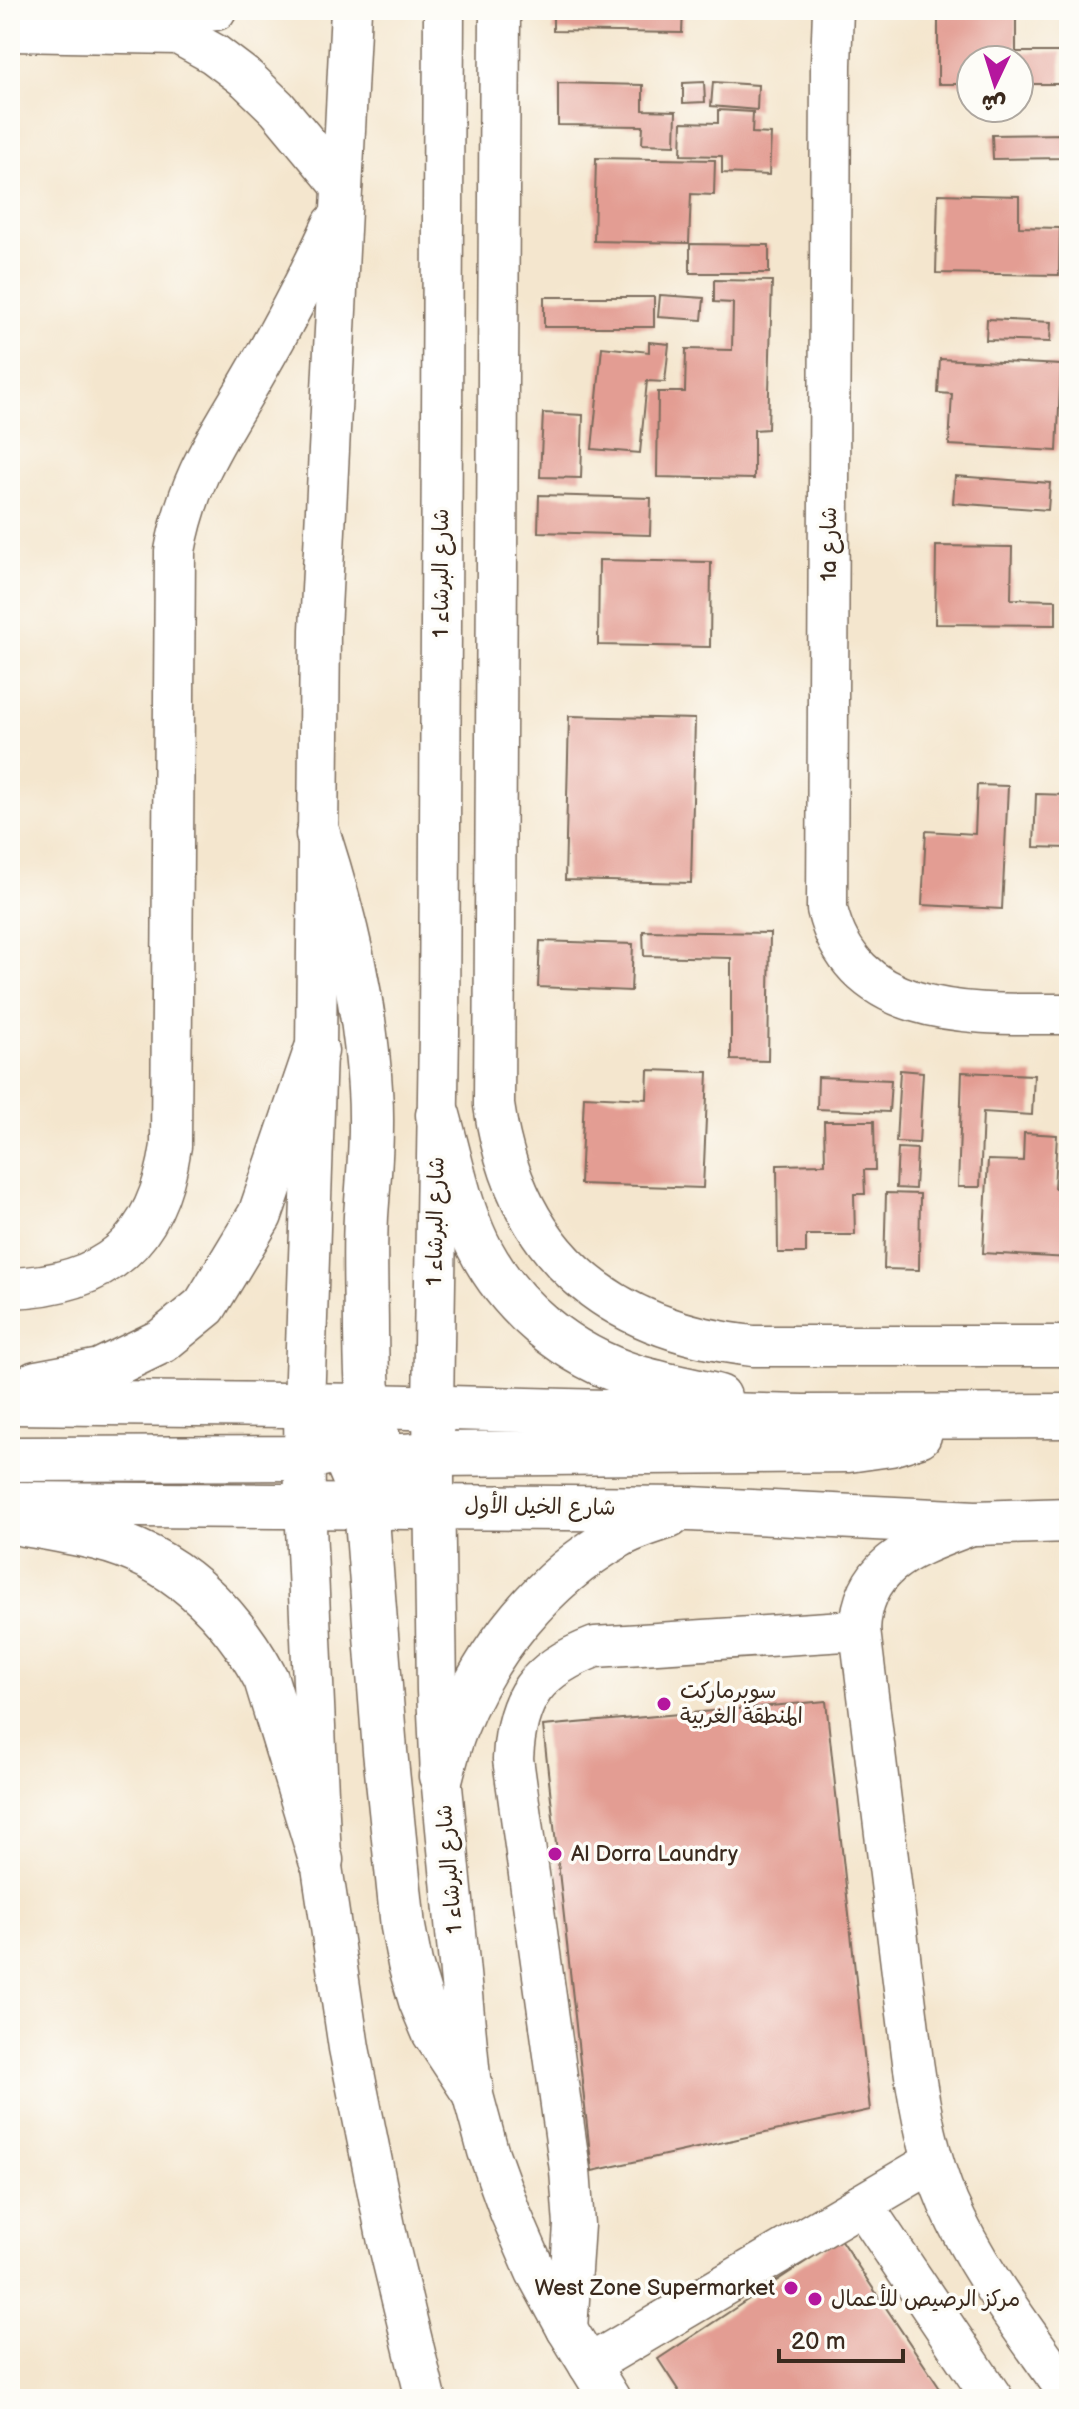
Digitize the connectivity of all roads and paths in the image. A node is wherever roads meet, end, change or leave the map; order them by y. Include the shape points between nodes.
1 (216, 10) edge
2 (351, 10) edge
3 (444, 10) edge
4 (500, 10) edge
5 (833, 10) edge
6 (10, 31) edge
7 (110, 31) junction
8 (342, 196) junction
9 (318, 834) junction
10 (1069, 1014) edge
11 (494, 1031) junction
12 (439, 1032) junction
13 (316, 1051) junction
14 (438, 1115) junction
15 (10, 1288) edge
16 (1069, 1346) edge
17 (10, 1388) edge
18 (10, 1402) edge
19 (304, 1406) junction
20 (433, 1408) junction
21 (1069, 1416) edge
22 (803, 1417) junction
23 (970, 1417) junction
24 (435, 1454) junction
25 (358, 1456) junction
26 (10, 1459) edge
27 (10, 1504) edge
28 (305, 1505) junction
29 (437, 1506) junction
30 (690, 1509) junction
31 (1069, 1520) edge
32 (10, 1521) edge
33 (976, 1523) junction
34 (860, 1630) junction
35 (441, 1776) junction
36 (321, 1860) junction
37 (471, 2088) junction
38 (933, 2162) junction
39 (862, 2204) junction
40 (567, 2329) junction
41 (589, 2365) junction
42 (1069, 2394) edge
43 (426, 2399) edge
44 (610, 2399) edge
45 (993, 2399) edge

1 - 7 street via 175,14
2 - 8 street
3 - 12 street, شارع البرشاء 1
4 - 11 street
5 - 10 street, 1a شارع via 827,909 840,946 883,989 947,1009
6 - 7 street
7 - 8 street via 178,34 214,54 277,108
8 - 9 street via 320,630
8 - 15 street via 282,328 199,469 180,523 175,551 171,1146 160,1194 137,1238 116,1256 67,1281
9 - 13 street
9 - 25 main road via 354,961 368,1065 371,1155
11 - 12 street
11 - 16 street via 498,1134 518,1193 569,1270 624,1309 686,1335 753,1346
12 - 14 street, شارع البرشاء 1
13 - 17 main road via 260,1215 205,1306 162,1341 100,1371
13 - 19 street
14 - 20 street, شارع البرشاء 1
14 - 22 main road via 477,1243 525,1313 589,1358 635,1377
18 - 19 main road, شارع الخيل الأول
19 - 25 main road, شارع الخيل الأول
19 - 25 street
20 - 22 main road, شارع الخيل الأول
20 - 24 street, شارع البرشاء 1
20 - 25 main road, شارع الخيل الأول
21 - 23 main road, شارع الخيل الأول
22 - 23 main road, شارع الخيل الأول
23 - 24 main road via 890,1444 848,1450
24 - 25 main road
24 - 29 street, شارع البرشاء 1
25 - 26 main road
25 - 28 main road, شارع الخيل الأول
25 - 28 street
25 - 29 main road, شارع الخيل الأول
25 - 37 main road via 406,1940 434,2032
27 - 28 main road, شارع الخيل الأول
28 - 36 street
29 - 30 main road, شارع الخيل الأول
29 - 35 street, شارع البرشاء 1
30 - 33 main road, شارع الخيل الأول
30 - 35 main road via 619,1535 532,1605 474,1687
31 - 33 main road, شارع الخيل الأول
32 - 36 main road via 99,1538 140,1553 178,1574 228,1619 266,1679
33 - 34 street via 890,1563 867,1593
34 - 38 street via 913,2062
34 - 40 street via 595,1647 567,1658 543,1676 525,1700 515,1729 513,1759 570,2170 574,2225
35 - 37 street, شارع البرشاء 1
36 - 43 street via 349,2048
37 - 40 street, شارع البرشاء 1 via 510,2212
38 - 39 street
38 - 42 street via 980,2265
39 - 41 street
39 - 45 street
40 - 41 street, شارع البرشاء 1
41 - 44 street, شارع البرشاء 1

